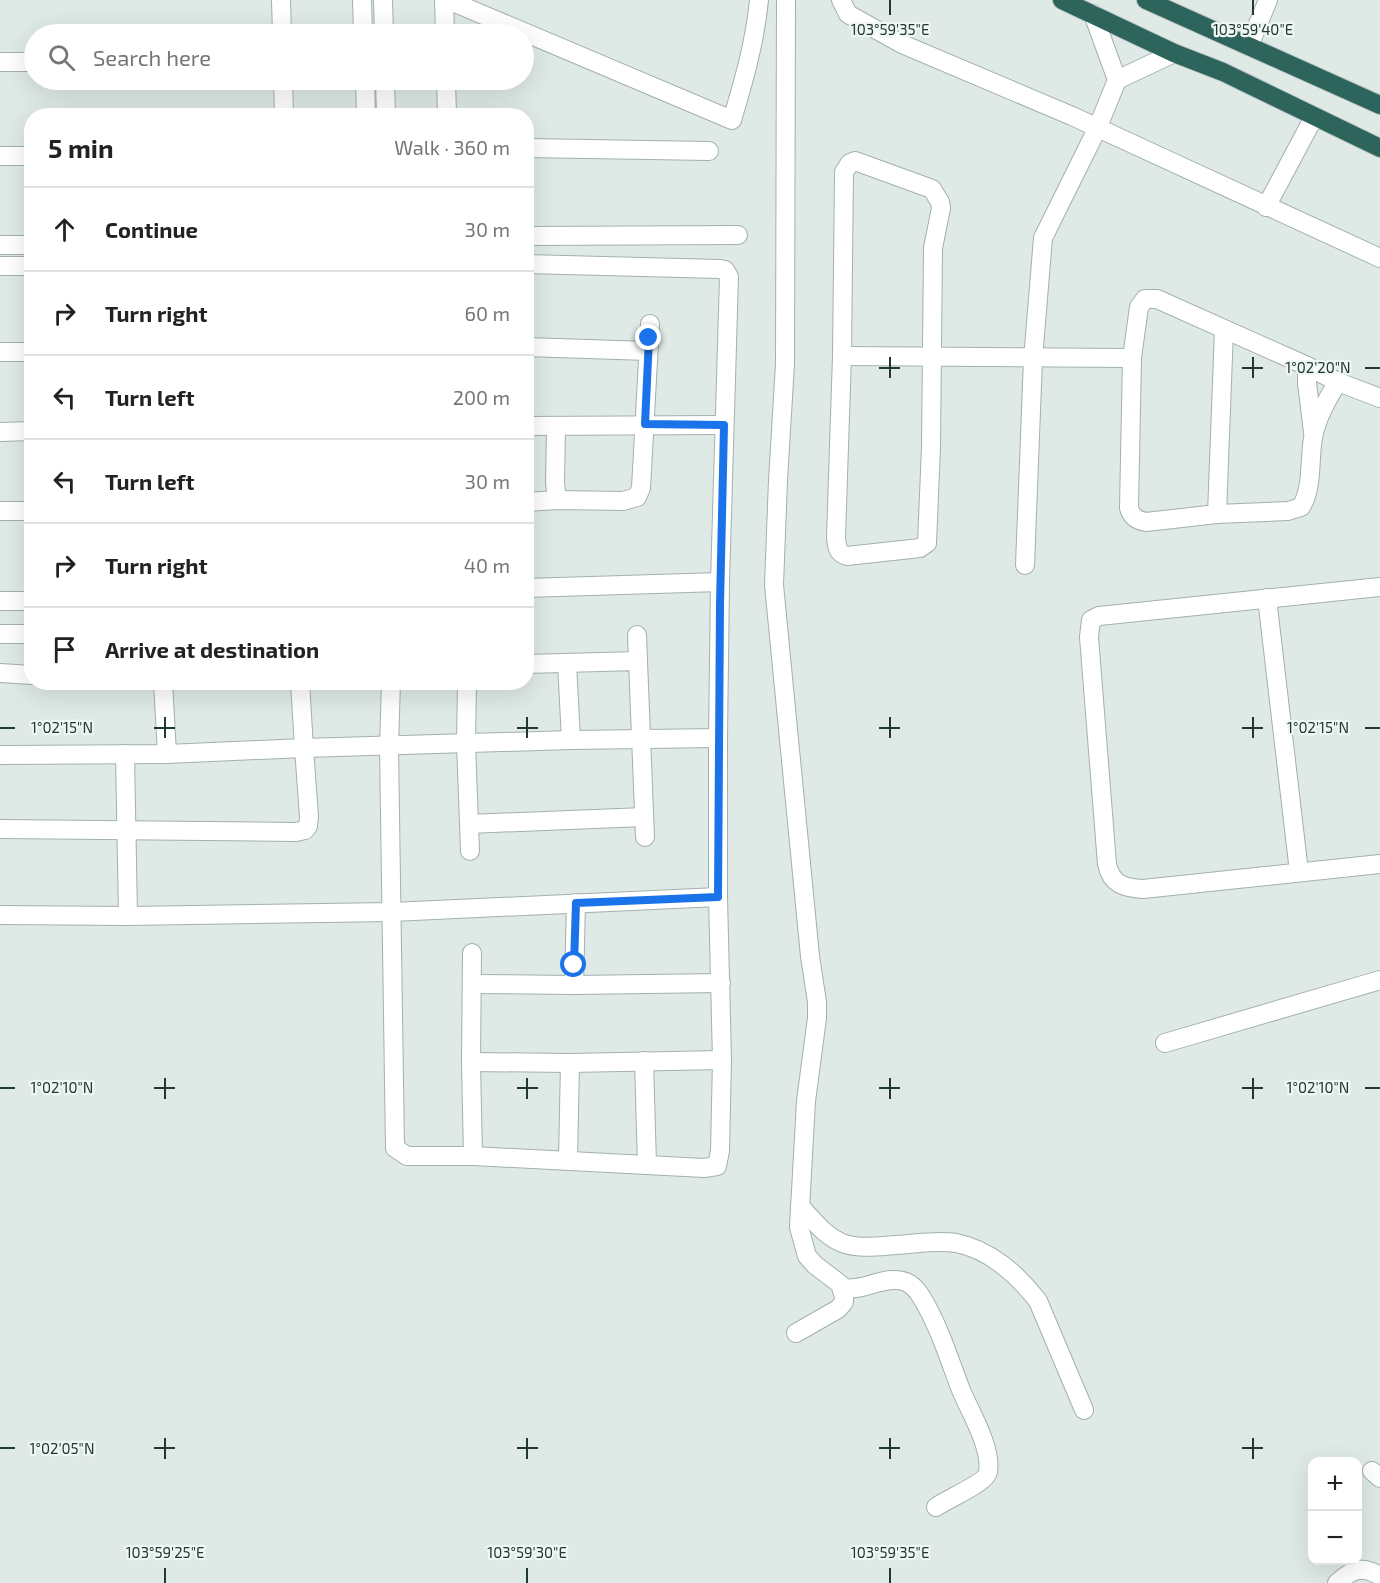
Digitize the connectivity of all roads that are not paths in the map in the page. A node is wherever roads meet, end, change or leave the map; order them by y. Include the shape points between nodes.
1 (281, 0) edge
2 (362, 0) edge
3 (383, 0) edge
4 (446, 0) edge
5 (759, 0) edge
6 (786, 0) edge
7 (842, 0) edge
8 (1062, 0) edge
9 (1146, 0) edge
10 (1268, 0) edge
11 (1093, 14) junction
12 (282, 24) edge
13 (363, 24) edge
14 (384, 24) edge
15 (445, 24) edge
16 (503, 24) edge
17 (534, 37) edge
18 (1249, 46) junction
19 (1174, 53) junction
20 (24, 62) edge
21 (0, 63) edge
22 (1118, 80) junction
23 (283, 90) edge
24 (365, 90) edge
25 (385, 90) edge
26 (446, 90) edge
27 (1380, 105) edge
28 (284, 108) edge
29 (366, 108) edge
30 (386, 108) edge
31 (447, 108) edge
32 (1314, 117) junction
33 (1097, 129) junction
34 (534, 148) edge
35 (1380, 148) edge
36 (709, 151) dead end
37 (0, 156) edge
38 (24, 156) edge
39 (1266, 207) junction
40 (738, 235) dead end
41 (534, 236) edge
42 (24, 245) edge
43 (0, 246) edge
44 (1380, 258) edge
45 (534, 264) edge
46 (0, 266) edge
47 (24, 266) edge
48 (650, 324) dead end
49 (1224, 330) junction
50 (534, 347) edge
51 (648, 351) junction
52 (0, 352) edge
53 (24, 352) edge
54 (842, 356) junction
55 (932, 356) junction
56 (1132, 358) junction
57 (1033, 359) junction
58 (1307, 366) junction
59 (1338, 382) junction
60 (1380, 398) edge
61 (645, 424) junction
62 (724, 425) junction
63 (534, 426) edge
64 (556, 427) junction
65 (24, 431) edge
66 (0, 432) edge
67 (1313, 435) junction
68 (557, 500) junction
69 (534, 501) edge
70 (0, 511) edge
71 (24, 511) edge
72 (1217, 514) junction
73 (1024, 565) dead end
74 (720, 582) junction
75 (1380, 587) edge
76 (534, 588) edge
77 (1267, 598) junction
78 (0, 601) edge
79 (24, 601) edge
80 (0, 634) edge
81 (24, 634) edge
82 (637, 634) dead end
83 (638, 661) junction
84 (567, 663) junction
85 (534, 664) edge
86 (0, 673) edge
87 (24, 674) edge
88 (163, 690) edge
89 (300, 690) edge
90 (391, 690) edge
91 (466, 690) edge
92 (718, 738) junction
93 (571, 740) junction
94 (642, 740) junction
95 (466, 743) junction
96 (389, 747) junction
97 (304, 748) junction
98 (125, 754) junction
99 (167, 754) junction
100 (0, 755) edge
101 (644, 817) junction
102 (469, 824) junction
103 (0, 829) edge
104 (126, 830) junction
105 (645, 837) dead end
106 (470, 851) dead end
107 (1380, 864) edge
108 (1299, 872) junction
109 (718, 897) junction
110 (576, 903) junction
111 (392, 912) junction
112 (0, 915) edge
113 (128, 916) junction
114 (472, 953) dead end
115 (1380, 980) edge
116 (721, 983) junction
117 (472, 984) junction
118 (574, 986) junction
119 (1165, 1043) dead end
120 (722, 1060) junction
121 (644, 1061) junction
122 (471, 1062) junction
123 (570, 1063) junction
124 (473, 1156) junction
125 (568, 1160) junction
126 (647, 1166) junction
127 (800, 1206) junction
128 (843, 1288) junction
129 (796, 1333) dead end
130 (1084, 1410) dead end
131 (936, 1507) dead end
132 (1380, 1576) edge
133 (1337, 1583) edge

1 - 12 street
2 - 13 street
3 - 14 street
4 - 15 street
4 - 16 street
5 - 17 street via 757,29 732,120
6 - 127 street via 784,364 774,585 817,1002
7 - 33 street via 848,14 902,44
8 - 11 highway
9 - 18 highway
10 - 18 street
11 - 19 highway
11 - 22 street
18 - 27 highway
19 - 22 street
19 - 32 highway via 1223,72
20 - 21 street
22 - 33 street
23 - 28 street
24 - 29 street
25 - 30 street
26 - 31 street
32 - 35 highway
32 - 39 street
33 - 39 street
33 - 57 street via 1043,238
34 - 36 street
37 - 38 street
39 - 44 street
40 - 41 street
42 - 43 street
45 - 62 street via 724,270 729,277
46 - 47 street
48 - 51 street
49 - 56 street via 1157,299 1145,299 1139,307
49 - 58 street
49 - 72 street
50 - 51 street
51 - 61 street
52 - 53 street
54 - 55 street
54 - 55 street via 844,172 855,161 932,189 940,202 933,248
54 - 55 street via 836,537 837,550 847,556 920,548 927,543
55 - 57 street
56 - 57 street
56 - 72 street via 1131,514 1146,522
57 - 73 street
58 - 59 street
58 - 67 street
59 - 60 street
59 - 67 street
61 - 62 street
61 - 64 street
61 - 68 street via 641,488 636,497 623,501
62 - 74 street
63 - 64 street
64 - 68 street
65 - 66 street
67 - 72 street via 1306,497 1301,507
68 - 69 street
70 - 71 street
74 - 76 street
74 - 92 street
75 - 77 street
77 - 108 street
77 - 108 street via 1091,620 1089,637 1107,864 1119,885 1143,889
78 - 79 street
80 - 81 street
82 - 83 street
83 - 84 street
83 - 94 street
84 - 85 street
84 - 93 street
86 - 87 street
88 - 99 street
89 - 97 street
90 - 96 street
91 - 95 street
92 - 94 street
92 - 109 street
93 - 94 street
93 - 95 street
94 - 101 street
95 - 96 street
95 - 102 street
96 - 97 street
96 - 111 street
97 - 99 street
97 - 104 street via 309,817 305,830
98 - 99 street
98 - 100 street
98 - 104 street
101 - 102 street
101 - 105 street
102 - 106 street
103 - 104 street
104 - 113 street
107 - 108 street
109 - 110 street
109 - 116 street
110 - 111 street
110 - 118 street
111 - 113 street
111 - 124 street via 395,1148 407,1156
112 - 113 street
114 - 117 street
115 - 119 street
116 - 118 street
116 - 120 street
117 - 118 street
117 - 122 street
120 - 121 street
120 - 126 street via 717,1166
121 - 123 street
121 - 126 street
122 - 123 street
122 - 124 street
123 - 125 street
124 - 125 street
125 - 126 street
127 - 128 street via 799,1227 807,1256
127 - 130 street via 828,1235 847,1245 955,1243 981,1250 1014,1274 1038,1301
128 - 129 street via 844,1302 838,1310
128 - 131 street via 890,1281 906,1282 916,1290 979,1429 988,1471 982,1480
132 - 133 street via 1359,1569

